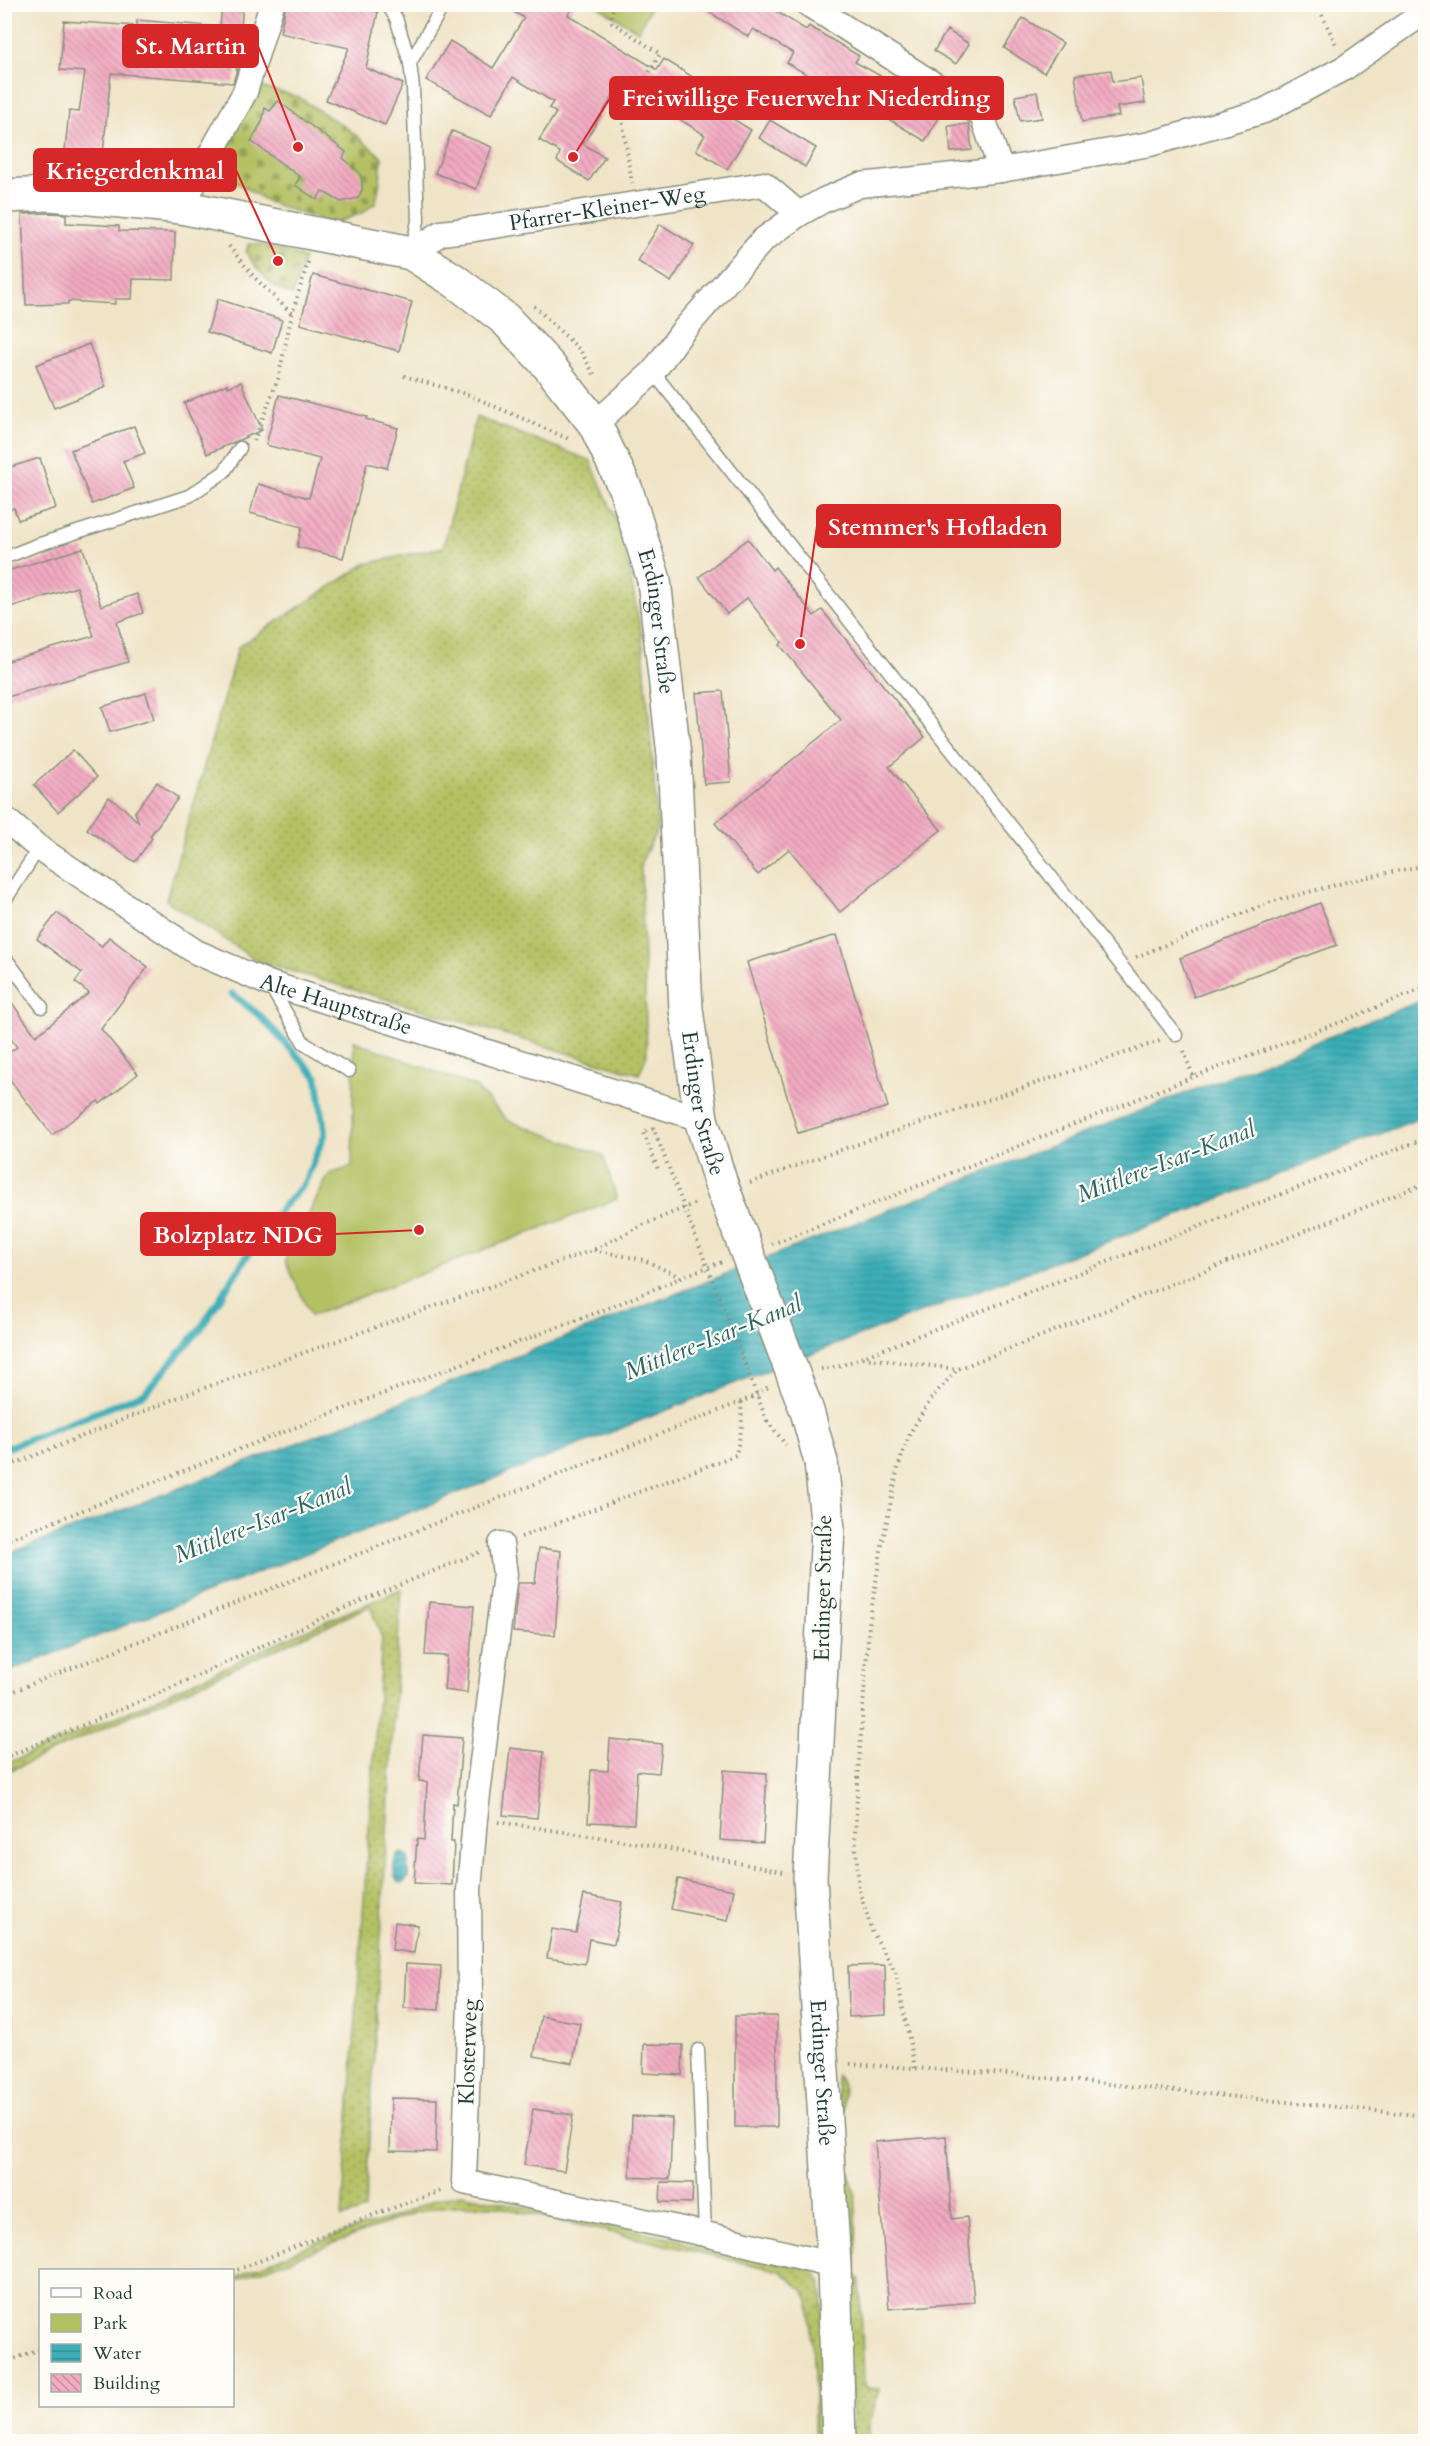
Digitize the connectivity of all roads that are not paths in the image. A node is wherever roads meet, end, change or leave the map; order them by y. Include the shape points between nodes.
1 (272, 4) edge
2 (387, 4) edge
3 (444, 4) edge
4 (808, 4) edge
5 (1425, 11) edge
6 (410, 63) junction
7 (1002, 170) junction
8 (4, 196) edge
9 (196, 210) junction
10 (800, 214) junction
11 (411, 253) junction
12 (653, 372) junction
13 (597, 428) junction
14 (246, 447) road end
15 (4, 558) edge
16 (4, 818) edge
17 (39, 848) junction
18 (4, 902) edge
19 (4, 956) edge
20 (268, 983) junction
21 (42, 1007) dead end
22 (1176, 1035) road end
23 (349, 1071) dead end
24 (701, 1119) junction
25 (501, 1544) road end
26 (698, 2050) dead end
27 (705, 2234) junction
28 (834, 2265) junction
29 (839, 2442) edge

1 - 9 street via 245,92
2 - 6 lane via 396,18
3 - 6 lane
4 - 7 street via 982,115
5 - 7 street via 1346,67 1264,111 1150,144
6 - 11 lane via 418,221
7 - 10 street via 860,185
8 - 9 street, Erdinger Straße via 51,194
9 - 11 street, Erdinger Straße
10 - 11 street, Pfarrer-Kleiner-Weg via 764,184 441,232
10 - 12 street via 763,240 682,332
11 - 13 street, Erdinger Straße via 505,319 549,366
12 - 13 street
12 - 22 lane
13 - 24 street, Erdinger Straße via 626,490 654,580 674,755 686,1009
14 - 15 lane via 224,471 189,496
16 - 17 street, Alte Hauptstraße
17 - 18 lane
17 - 20 street, Alte Hauptstraße via 196,952
19 - 21 lane
20 - 23 lane via 304,1043
20 - 24 street, Alte Hauptstraße
24 - 28 street, Erdinger Straße, bridge via 807,1411 820,1462 828,1530 810,1878
25 - 27 street, Klosterweg via 505,1574 469,1890 464,2182
26 - 27 lane
27 - 28 street
28 - 29 street, Erdinger Straße

